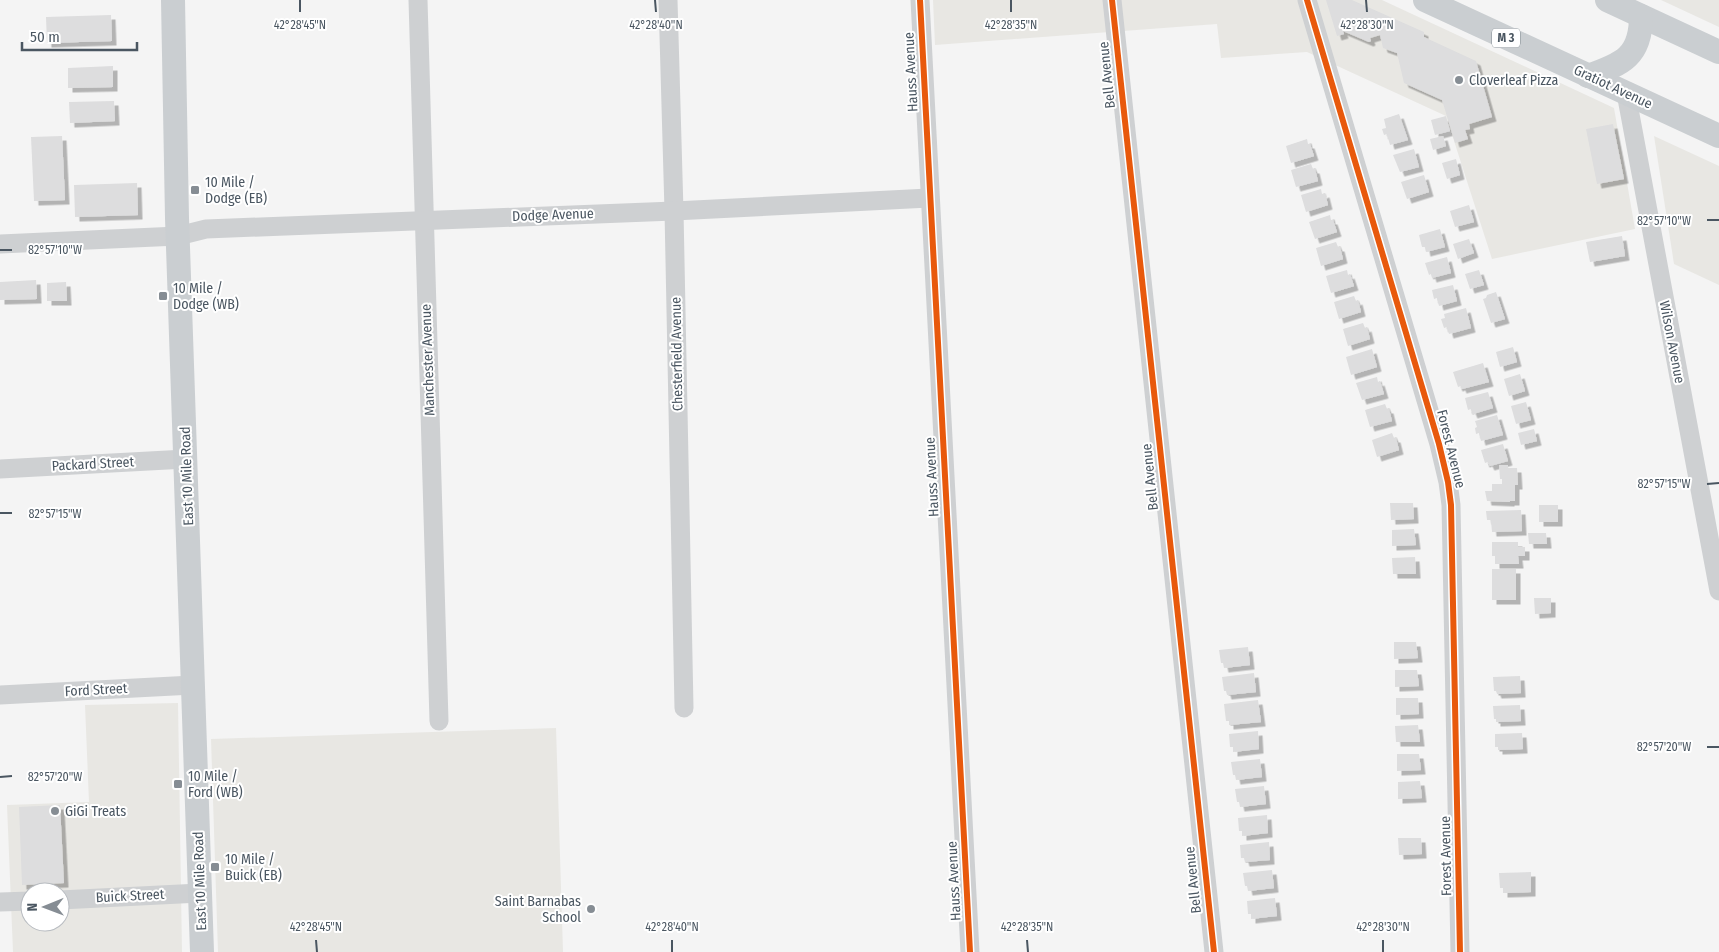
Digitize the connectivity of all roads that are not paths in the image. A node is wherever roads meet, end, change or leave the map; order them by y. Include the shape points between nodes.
1 (173, 0) edge
2 (418, 0) edge
3 (668, 0) edge
4 (920, 0) edge
5 (1112, 0) edge
6 (1307, 0) edge
7 (1425, 0) edge
8 (1607, 0) edge
9 (1641, 16) junction
10 (1719, 52) edge
11 (1588, 76) junction
12 (1626, 93) junction
13 (1719, 136) edge
14 (929, 198) junction
15 (674, 211) junction
16 (424, 220) junction
17 (178, 236) junction
18 (0, 244) edge
19 (186, 459) junction
20 (0, 469) edge
21 (1719, 591) edge
22 (193, 685) junction
23 (0, 695) edge
24 (684, 708) dead end
25 (439, 720) dead end
26 (200, 893) junction
27 (70, 900) edge
28 (20, 901) edge
29 (0, 902) edge
30 (202, 952) edge
31 (970, 952) edge
32 (1214, 952) edge
33 (1460, 952) edge

1 - 17 main road, East 10 Mile Road
2 - 16 street, Manchester Avenue
3 - 15 street, Chesterfield Avenue
4 - 14 street, Hauss Avenue
5 - 32 street, Bell Avenue
6 - 33 street, Forest Avenue via 1448,482
7 - 11 main road, Gratiot Avenue / M 3
8 - 9 main road
9 - 10 main road
9 - 11 main road via 1639,41 1627,58
11 - 12 main road, Gratiot Avenue / M 3
12 - 13 main road, Gratiot Avenue / M 3
12 - 21 street, Wilson Avenue
14 - 15 street, Dodge Avenue
14 - 31 street, Hauss Avenue
15 - 16 street, Dodge Avenue
15 - 24 street, Chesterfield Avenue
16 - 17 street, Dodge Avenue via 206,228
16 - 25 street, Manchester Avenue
17 - 18 street, Dodge Avenue
17 - 19 main road, East 10 Mile Road
19 - 20 street, Packard Street
19 - 22 main road, East 10 Mile Road
22 - 23 street, Ford Street
22 - 26 main road, East 10 Mile Road
26 - 27 street, Buick Street
26 - 30 main road, East 10 Mile Road
28 - 29 street

